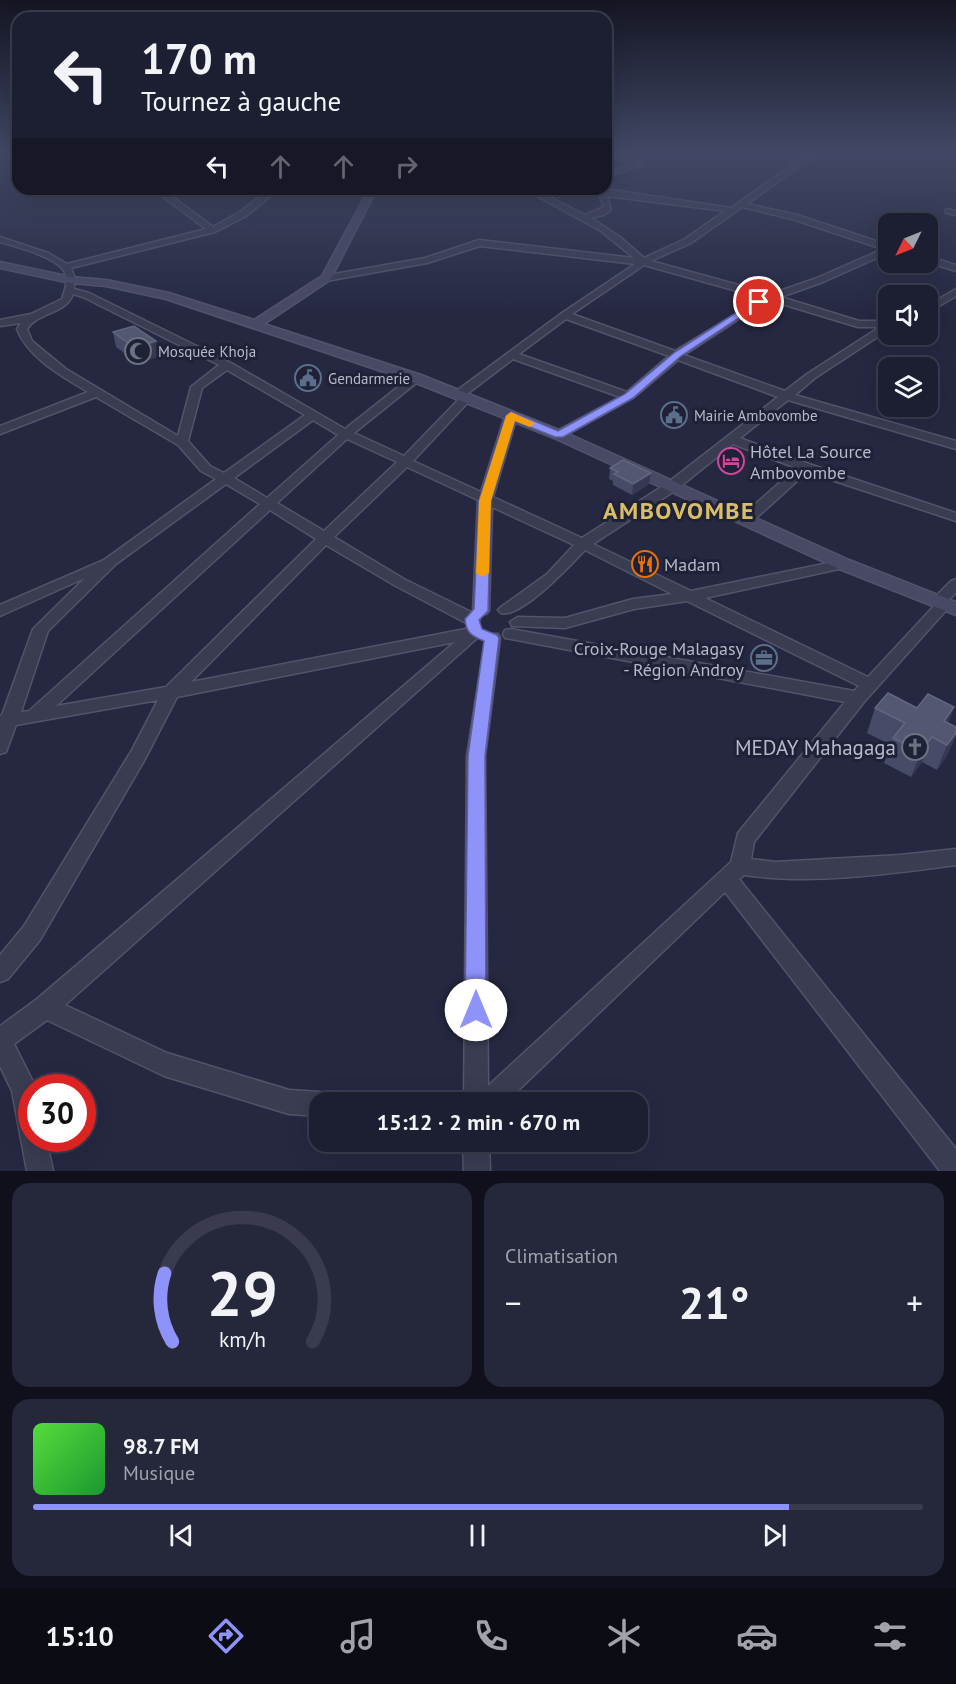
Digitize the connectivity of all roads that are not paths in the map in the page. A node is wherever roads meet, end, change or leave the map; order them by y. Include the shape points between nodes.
1 (181, 207) edge
2 (252, 207) edge
3 (364, 207) edge
4 (564, 207) edge
5 (608, 207) edge
6 (710, 207) edge
7 (739, 207) edge
8 (749, 207) edge
9 (732, 210) junction
10 (585, 217) junction
11 (212, 230) junction
12 (0, 239) edge
13 (878, 246) edge
14 (878, 254) edge
15 (644, 262) junction
16 (938, 262) edge
17 (0, 265) edge
18 (956, 268) edge
19 (326, 278) junction
20 (69, 280) junction
21 (956, 292) edge
22 (770, 297) junction
23 (938, 303) edge
24 (564, 315) junction
25 (28, 320) junction
26 (0, 323) edge
27 (256, 324) junction
28 (878, 325) edge
29 (878, 332) edge
30 (678, 354) junction
31 (511, 355) junction
32 (227, 365) junction
33 (417, 378) junction
34 (98, 392) junction
35 (463, 396) junction
36 (629, 396) junction
37 (788, 396) junction
38 (314, 414) junction
39 (511, 416) junction
40 (0, 430) edge
41 (346, 434) junction
42 (559, 435) junction
43 (732, 440) junction
44 (182, 442) junction
45 (956, 445) edge
46 (406, 461) junction
47 (805, 467) junction
48 (225, 478) junction
49 (671, 487) junction
50 (485, 501) junction
51 (269, 504) junction
52 (956, 517) edge
53 (747, 519) junction
54 (326, 537) junction
55 (583, 544) junction
56 (111, 561) junction
57 (843, 564) junction
58 (956, 584) edge
59 (690, 596) junction
60 (946, 605) edge
61 (506, 610) junction
62 (0, 611) edge
63 (492, 626) junction
64 (864, 691) junction
65 (171, 692) junction
66 (35, 716) junction
67 (4, 722) edge
68 (0, 747) edge
69 (956, 857) edge
70 (733, 872) junction
71 (0, 972) edge
72 (45, 1007) junction
73 (0, 1040) edge
74 (18, 1077) edge
75 (476, 1092) edge
76 (499, 1092) edge
77 (309, 1103) edge
78 (36, 1152) edge
79 (477, 1152) edge
80 (956, 1170) edge
81 (40, 1171) edge
82 (477, 1171) edge

1 - 11 street
2 - 11 street
3 - 19 main road
4 - 10 street
5 - 10 street via 601,213
6 - 9 street
7 - 9 street
8 - 13 street via 794,217
9 - 15 street via 688,241
10 - 15 street via 627,245
11 - 20 street
12 - 20 street via 29,248
14 - 22 street
15 - 19 street via 479,243 427,260
15 - 22 street
15 - 24 street
16 - 18 street
17 - 20 main road
19 - 27 main road
20 - 25 street via 66,300
20 - 27 main road via 169,296
20 - 32 street via 86,295
21 - 23 street
22 - 28 street via 858,324
22 - 30 street
24 - 30 street
24 - 31 street
25 - 26 street
25 - 34 street via 22,329 27,342
27 - 33 main road
29 - 37 street
30 - 36 street
30 - 37 street
31 - 35 street
31 - 36 street
32 - 38 street
32 - 44 street via 197,387
33 - 35 main road
33 - 41 street
34 - 40 street
34 - 44 street
35 - 39 main road
35 - 46 street
36 - 42 street
37 - 43 street
37 - 45 street
38 - 41 street
38 - 48 street
39 - 42 main road
39 - 50 street
41 - 46 street
41 - 51 street
42 - 49 main road
43 - 47 street
43 - 49 street
44 - 48 street via 206,470
46 - 50 street
46 - 54 street
47 - 52 street
47 - 53 street
48 - 51 street
48 - 56 street
49 - 53 main road
49 - 55 street
50 - 55 street
50 - 63 street
51 - 54 street
51 - 66 street
53 - 57 main road
54 - 63 street via 399,582
54 - 65 street
55 - 59 street
55 - 61 street via 552,577
56 - 62 street
56 - 67 street via 40,629
57 - 59 street
57 - 60 main road
58 - 60 street
59 - 63 street via 633,604 565,623
59 - 64 street
60 - 64 street
61 - 63 street via 497,608
61 - 63 street via 514,615
63 - 64 street
63 - 65 street
63 - 72 street
63 - 75 street via 476,756
64 - 70 street via 745,839
65 - 66 street
65 - 71 street via 139,754 32,933
66 - 67 street
67 - 68 street
69 - 70 street via 900,864
70 - 76 street
70 - 80 street
72 - 73 street
72 - 77 street via 164,1064 289,1102
73 - 74 street
78 - 81 street
79 - 82 street

